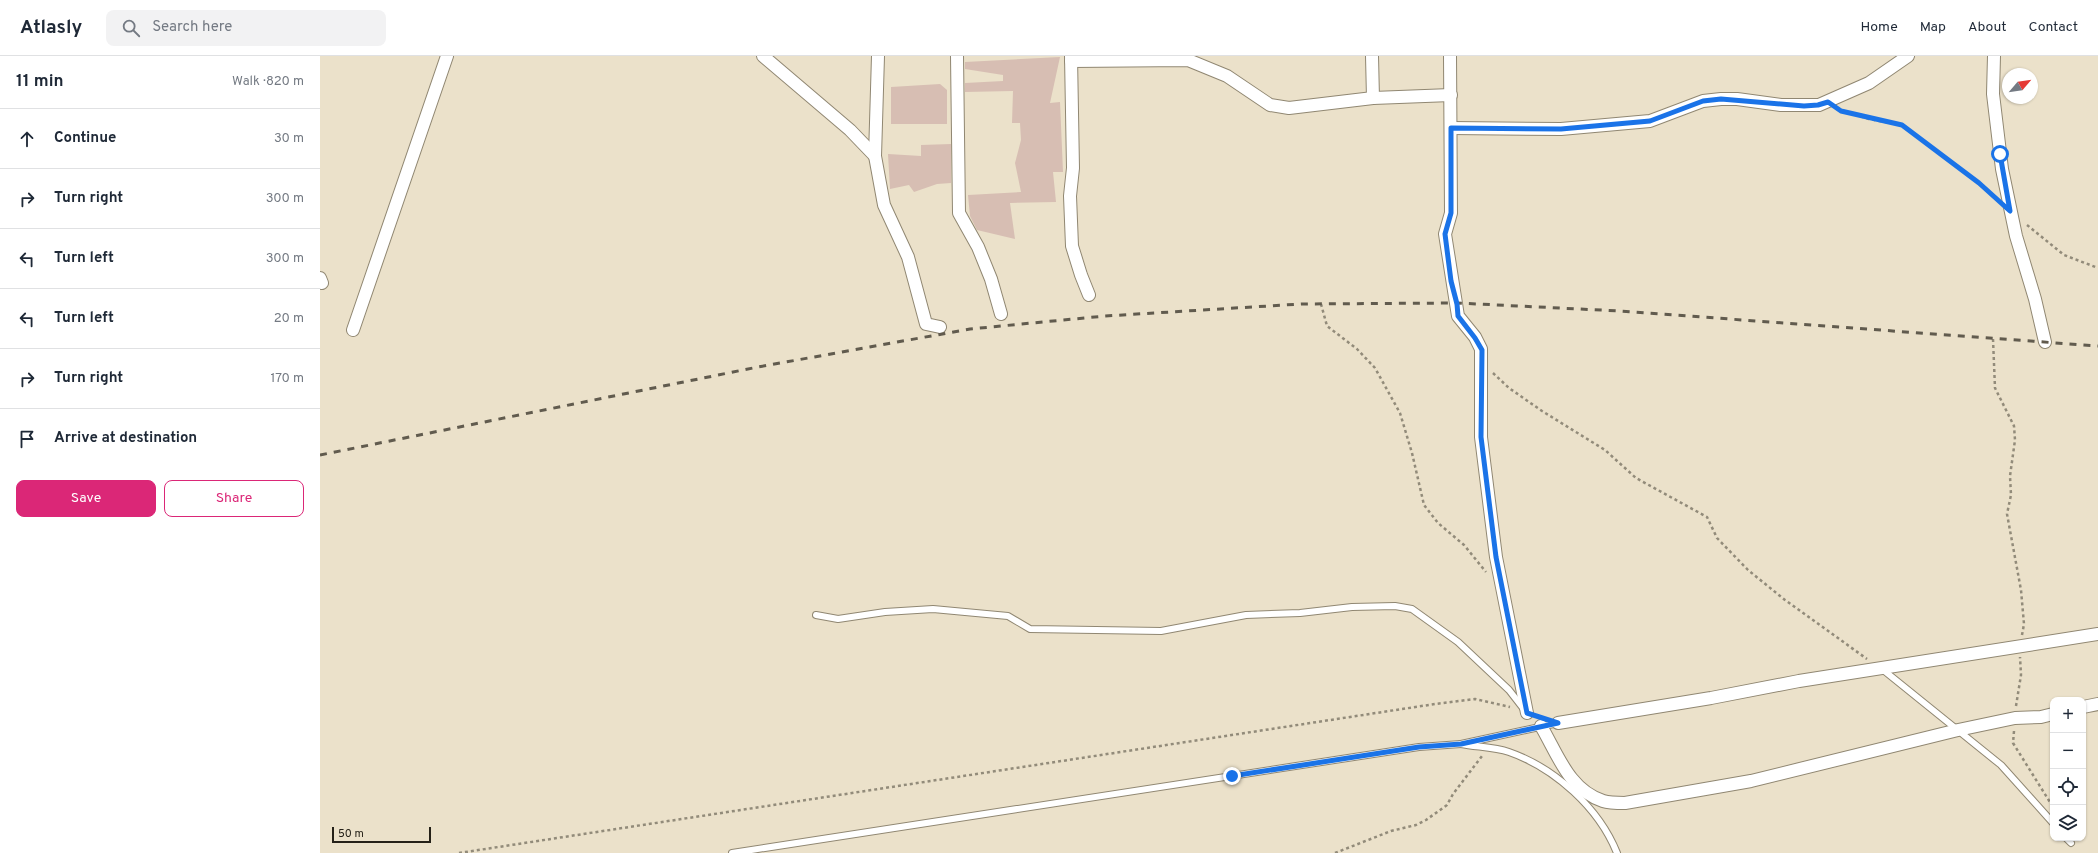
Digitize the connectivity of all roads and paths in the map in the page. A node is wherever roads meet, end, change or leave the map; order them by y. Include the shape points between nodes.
1 (447, 56) edge
2 (763, 56) edge
3 (878, 56) edge
4 (957, 56) edge
5 (1372, 56) edge
6 (1450, 56) edge
7 (1908, 56) edge
8 (1994, 56) edge
9 (1071, 58) edge
10 (1451, 95) junction
11 (1373, 98) junction
12 (1828, 102) junction
13 (1451, 128) junction
14 (875, 156) junction
15 (2010, 211) junction
16 (2098, 268) edge
17 (1089, 295) dead end
18 (1320, 304) dead end
19 (1001, 314) dead end
20 (940, 327) dead end
21 (354, 330) dead end
22 (1993, 338) dead end
23 (2045, 342) dead end
24 (1483, 362) junction
25 (1501, 580) junction
26 (816, 615) dead end
27 (2098, 634) edge
28 (2019, 646) junction
29 (1880, 668) junction
30 (2098, 704) edge
31 (2086, 706) edge
32 (1527, 713) junction
33 (2050, 715) edge
34 (1558, 723) joint
35 (1541, 726) junction
36 (1958, 730) junction
37 (1461, 744) junction
38 (1486, 748) junction
39 (2050, 820) edge
40 (459, 853) edge
41 (732, 853) edge
42 (1335, 853) edge
43 (1617, 853) edge

1 - 21 street
2 - 14 street via 850,130
3 - 14 street
4 - 19 street via 959,214 978,247
5 - 11 street
6 - 10 street
7 - 12 street via 1869,83
8 - 15 street via 1993,94
9 - 11 street via 1188,60 1227,76 1270,105 1289,108
9 - 17 street via 1072,246 1080,276
10 - 11 street
10 - 13 street
12 - 13 street via 1804,106 1721,99 1703,101 1650,121 1561,129
12 - 15 path via 1841,111 1902,125 1979,183
13 - 24 street via 1451,213 1445,234 1446,242 1458,316 1482,350
14 - 20 street via 884,205 908,257 926,324
15 - 16 path via 2064,255
15 - 23 street via 2036,299
18 - 25 path via 1327,326 1358,349 1375,368 1400,413 1424,505 1438,523 1464,545 1492,578
22 - 28 path via 1995,388 2014,426 2011,495 2007,514 2021,590 2024,624
24 - 25 street via 1481,437
24 - 29 path via 1509,388 1569,430 1605,450 1636,478 1707,517 1717,538 1748,570 1785,600
25 - 32 street
26 - 32 lane via 838,619 885,612 933,609 1008,616 1030,629 1161,631 1246,615 1395,606 1412,609 1458,642 1509,690
27 - 28 street
28 - 29 street
29 - 34 street
29 - 36 lane
30 - 31 street
32 - 40 path via 1475,699 1435,704
33 - 36 street via 2015,718
34 - 35 lane
35 - 36 street via 1565,772 1580,789 1604,802 1625,803 1751,781
35 - 37 lane
36 - 39 lane via 2008,772
37 - 38 lane
37 - 41 lane via 1419,747
38 - 42 path via 1447,805 1416,825 1391,831
38 - 43 lane via 1508,752 1559,780 1586,804 1611,837

